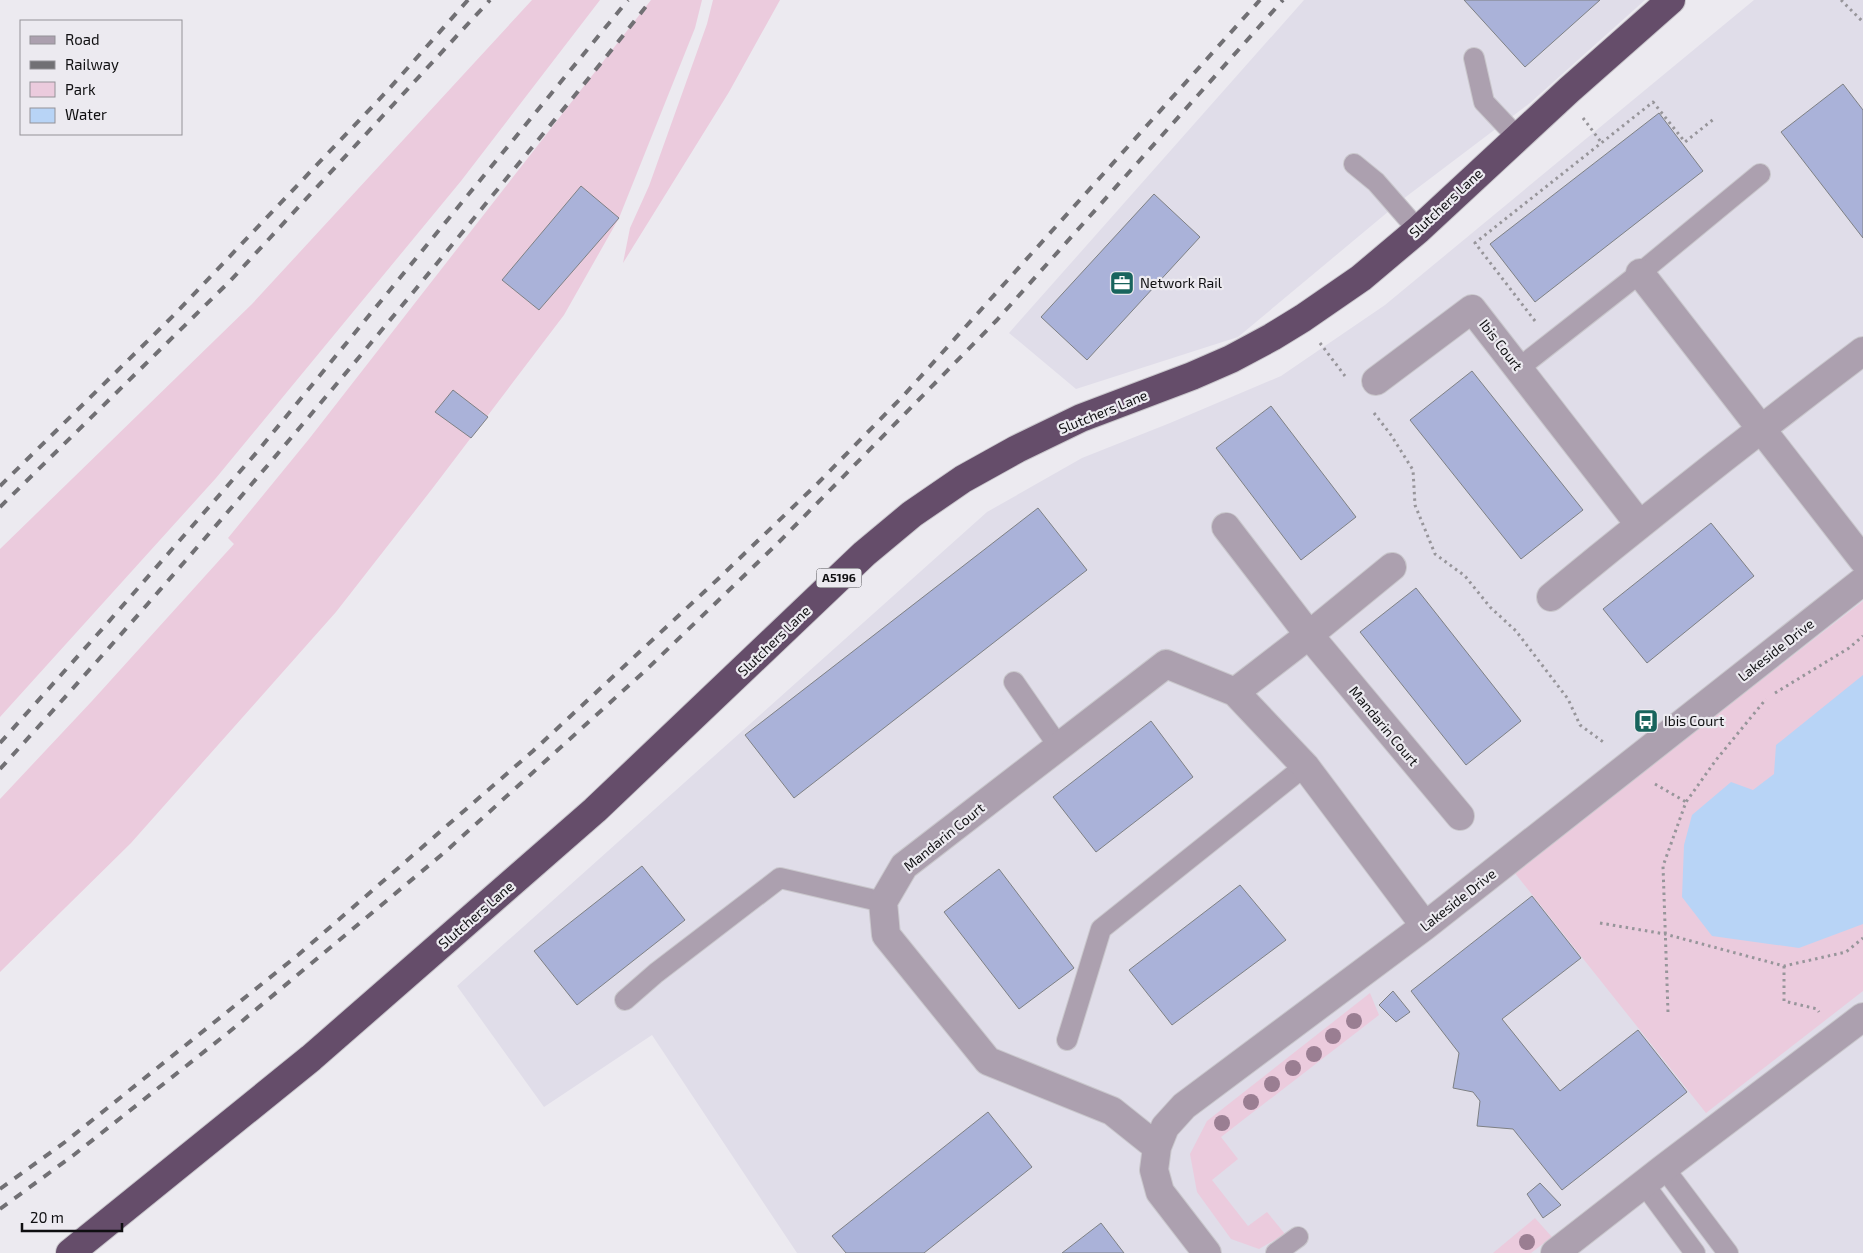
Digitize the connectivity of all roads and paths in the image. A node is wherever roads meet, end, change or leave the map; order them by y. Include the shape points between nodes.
1 (1671, 0) edge
2 (1841, 0) edge
3 (1863, 22) edge
4 (1474, 58) dead end
5 (1578, 111) dead end
6 (1715, 118) dead end
7 (1518, 137) junction
8 (1601, 142) junction
9 (1354, 164) dead end
10 (1760, 174) dead end
11 (1418, 230) junction
12 (1640, 272) junction
13 (1303, 318) junction
14 (1551, 341) junction
15 (1863, 351) edge
16 (1519, 368) junction
17 (1349, 381) dead end
18 (1376, 381) dead end
19 (1372, 410) dead end
20 (1760, 429) junction
21 (1639, 524) junction
22 (1226, 527) dead end
23 (1863, 560) edge
24 (1392, 567) dead end
25 (1863, 582) edge
26 (1551, 597) dead end
27 (1309, 635) junction
28 (1863, 636) edge
29 (1014, 682) dead end
30 (1235, 692) junction
31 (1059, 746) junction
32 (1632, 764) junction
33 (1305, 766) junction
34 (1686, 802) junction
35 (1460, 816) dead end
36 (883, 902) junction
37 (1600, 923) dead end
38 (1425, 926) junction
39 (1665, 934) junction
40 (1863, 938) edge
41 (625, 1000) dead end
42 (1668, 1012) dead end
43 (1863, 1018) edge
44 (1066, 1040) dead end
45 (1157, 1147) junction
46 (1654, 1176) junction
47 (1298, 1237) dead end
48 (70, 1253) edge
49 (1207, 1253) edge
50 (1276, 1253) edge
51 (1555, 1253) edge
52 (1695, 1253) edge
53 (1728, 1253) edge

1 - 7 highway, Slutchers Lane / A5196
2 - 3 path
4 - 7 lane via 1484,102
5 - 8 path
6 - 8 path via 1685,142 1653,102
7 - 11 highway, Slutchers Lane / A5196
8 - 14 path via 1475,242
9 - 11 lane via 1376,182
10 - 12 lane
11 - 13 highway, Slutchers Lane / A5196 via 1361,278
12 - 14 lane
12 - 20 street
13 - 17 path
13 - 48 highway, Slutchers Lane / A5196 via 1183,380 1081,418 1017,449 963,479 912,514 864,554 596,810 311,1058
14 - 16 lane
15 - 20 street
16 - 18 street, Ibis Court via 1472,309
16 - 21 street, Ibis Court
19 - 32 path via 1412,470 1415,505 1435,554 1465,576 1490,608 1516,631 1568,699 1580,725
20 - 21 street
20 - 23 street
21 - 26 street
22 - 27 street, Mandarin Court
24 - 27 street
25 - 32 street, Lakeside Drive
27 - 30 street
27 - 35 street, Mandarin Court
28 - 34 path via 1849,648 1769,696
29 - 31 lane
30 - 31 street, Mandarin Court via 1166,664
30 - 33 street, Mandarin Court
31 - 36 street, Mandarin Court via 904,866
32 - 34 path via 1657,786
32 - 38 street, Lakeside Drive
33 - 38 street, Mandarin Court
33 - 44 lane via 1101,929
34 - 39 path via 1663,866
36 - 41 lane via 780,878
36 - 45 street via 886,935 988,1061 1112,1111
37 - 39 path
38 - 45 street, Lakeside Drive via 1184,1106 1165,1128
39 - 40 path via 1784,966 1846,952
39 - 42 path
43 - 46 street
45 - 49 street, Lakeside Drive via 1154,1170 1160,1192
46 - 51 street
46 - 52 lane
46 - 53 lane
47 - 50 lane

